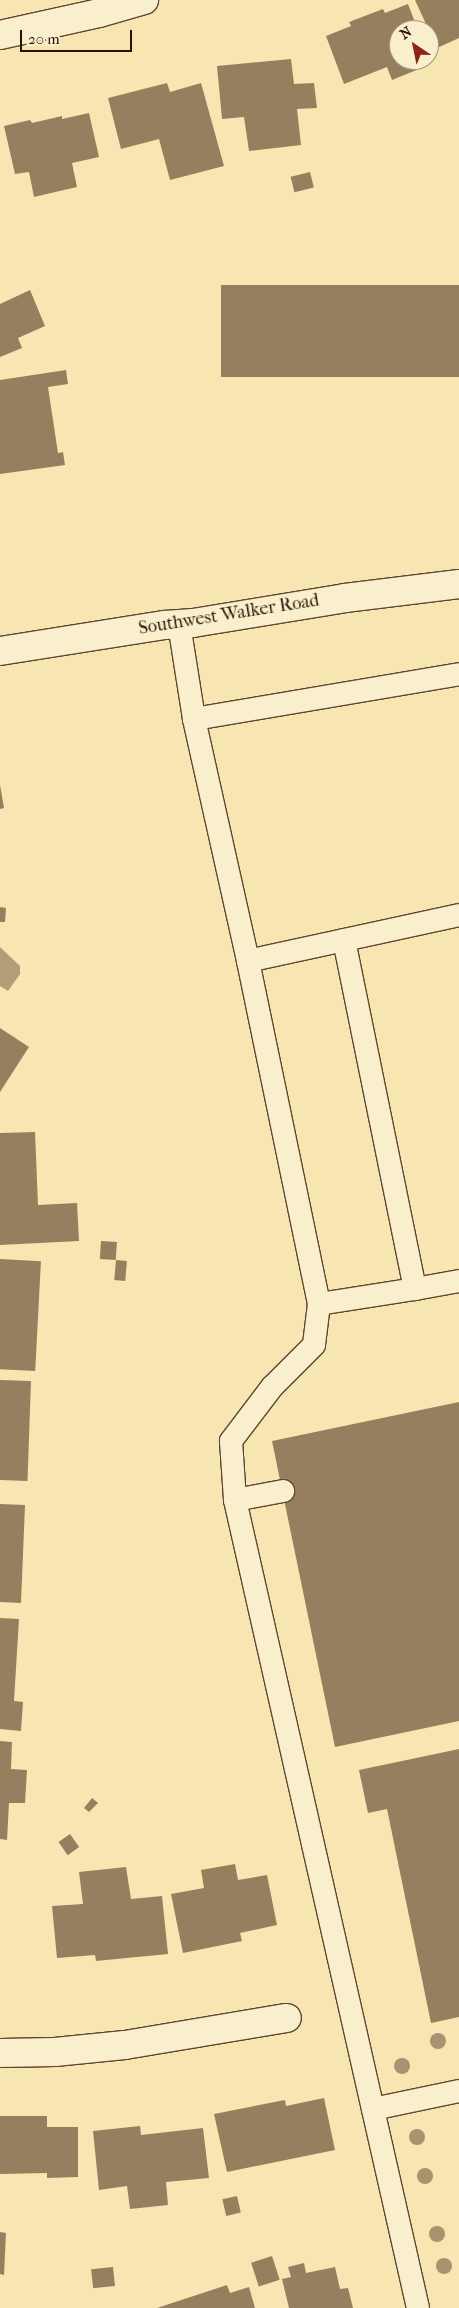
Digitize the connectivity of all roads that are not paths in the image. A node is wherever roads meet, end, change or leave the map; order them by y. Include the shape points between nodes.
1 (144, 0) edge
2 (0, 35) edge
3 (459, 584) edge
4 (179, 624) junction
5 (0, 650) edge
6 (459, 674) edge
7 (194, 719) junction
8 (459, 915) edge
9 (344, 940) junction
10 (248, 961) junction
11 (459, 1281) edge
12 (415, 1289) junction
13 (319, 1304) junction
14 (283, 1491) dead end
15 (235, 1500) junction
16 (287, 2018) dead end
17 (0, 2053) edge
18 (459, 2091) edge
19 (373, 2109) junction
20 (418, 2308) edge

1 - 2 main road
3 - 4 main road, Southwest Walker Road
4 - 5 main road, Southwest Walker Road
4 - 7 lane
6 - 7 lane
7 - 10 lane
8 - 9 lane
9 - 10 lane
9 - 12 lane
10 - 13 lane
11 - 12 lane
12 - 13 lane
13 - 15 lane via 314,1345 272,1388 231,1442
14 - 15 lane
15 - 19 lane
16 - 17 main road via 125,2045 55,2052
18 - 19 lane
19 - 20 lane

